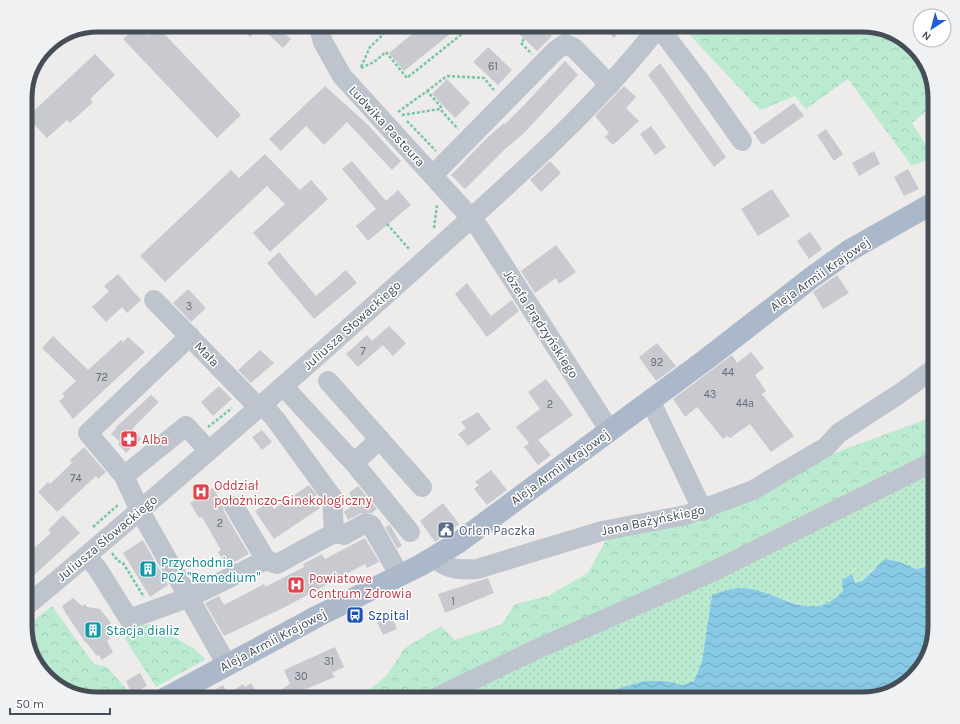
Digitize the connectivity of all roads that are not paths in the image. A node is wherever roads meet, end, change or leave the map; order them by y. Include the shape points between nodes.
1 (320, 32) edge
2 (655, 32) edge
3 (663, 32) edge
4 (610, 85) junction
5 (742, 141) dead end
6 (433, 175) junction
7 (928, 206) edge
8 (471, 218) junction
9 (154, 300) dead end
10 (190, 336) junction
11 (928, 373) edge
12 (328, 381) dead end
13 (283, 386) junction
14 (650, 400) junction
15 (261, 406) junction
16 (610, 431) junction
17 (380, 439) junction
18 (209, 451) junction
19 (354, 463) junction
20 (928, 464) edge
21 (124, 476) junction
22 (422, 487) dead end
23 (234, 506) dead end
24 (140, 510) junction
25 (703, 510) junction
26 (410, 532) dead end
27 (334, 533) junction
28 (86, 556) junction
29 (434, 557) junction
30 (266, 560) junction
31 (400, 576) junction
32 (190, 597) junction
33 (32, 601) edge
34 (226, 664) junction
35 (176, 692) edge
36 (448, 692) edge

1 - 6 street, Ludwika Pasteura via 342,76
2 - 4 street, Juliusza Słowackiego
3 - 5 street
4 - 6 street via 574,48 565,44 556,50
4 - 8 street, Juliusza Słowackiego
6 - 8 street, Ludwika Pasteura
7 - 14 main road, Aleja Armii Krajowej via 850,250
8 - 13 street, Juliusza Słowackiego
8 - 16 street, Józefa Prądzyńskiego
9 - 10 street, Mała
10 - 15 street, Mała
10 - 21 street via 88,433
11 - 25 street, Jana Bażyńskiego via 839,433 826,447 753,490
12 - 17 street
13 - 15 street, Juliusza Słowackiego
13 - 19 street
14 - 16 main road, Aleja Armii Krajowej
14 - 25 street
15 - 18 street, Juliusza Słowackiego
15 - 27 street, Mała via 276,420 332,497
16 - 29 main road, Aleja Armii Krajowej via 459,542
17 - 19 street
17 - 22 street
18 - 21 street via 186,426
18 - 24 street, Juliusza Słowackiego
19 - 26 street
20 - 36 street via 714,571 557,640
21 - 24 street
23 - 30 street
24 - 28 street, Juliusza Słowackiego
24 - 32 street
25 - 29 street, Jana Bażyńskiego via 602,531 477,569 447,567
27 - 30 street via 277,564
27 - 31 street via 344,535 366,523 372,525
28 - 32 street via 97,568 129,619
28 - 33 street, Juliusza Słowackiego
29 - 31 main road, Aleja Armii Krajowej
30 - 32 street
31 - 34 main road, Aleja Armii Krajowej
32 - 34 street
34 - 35 main road, Aleja Armii Krajowej

